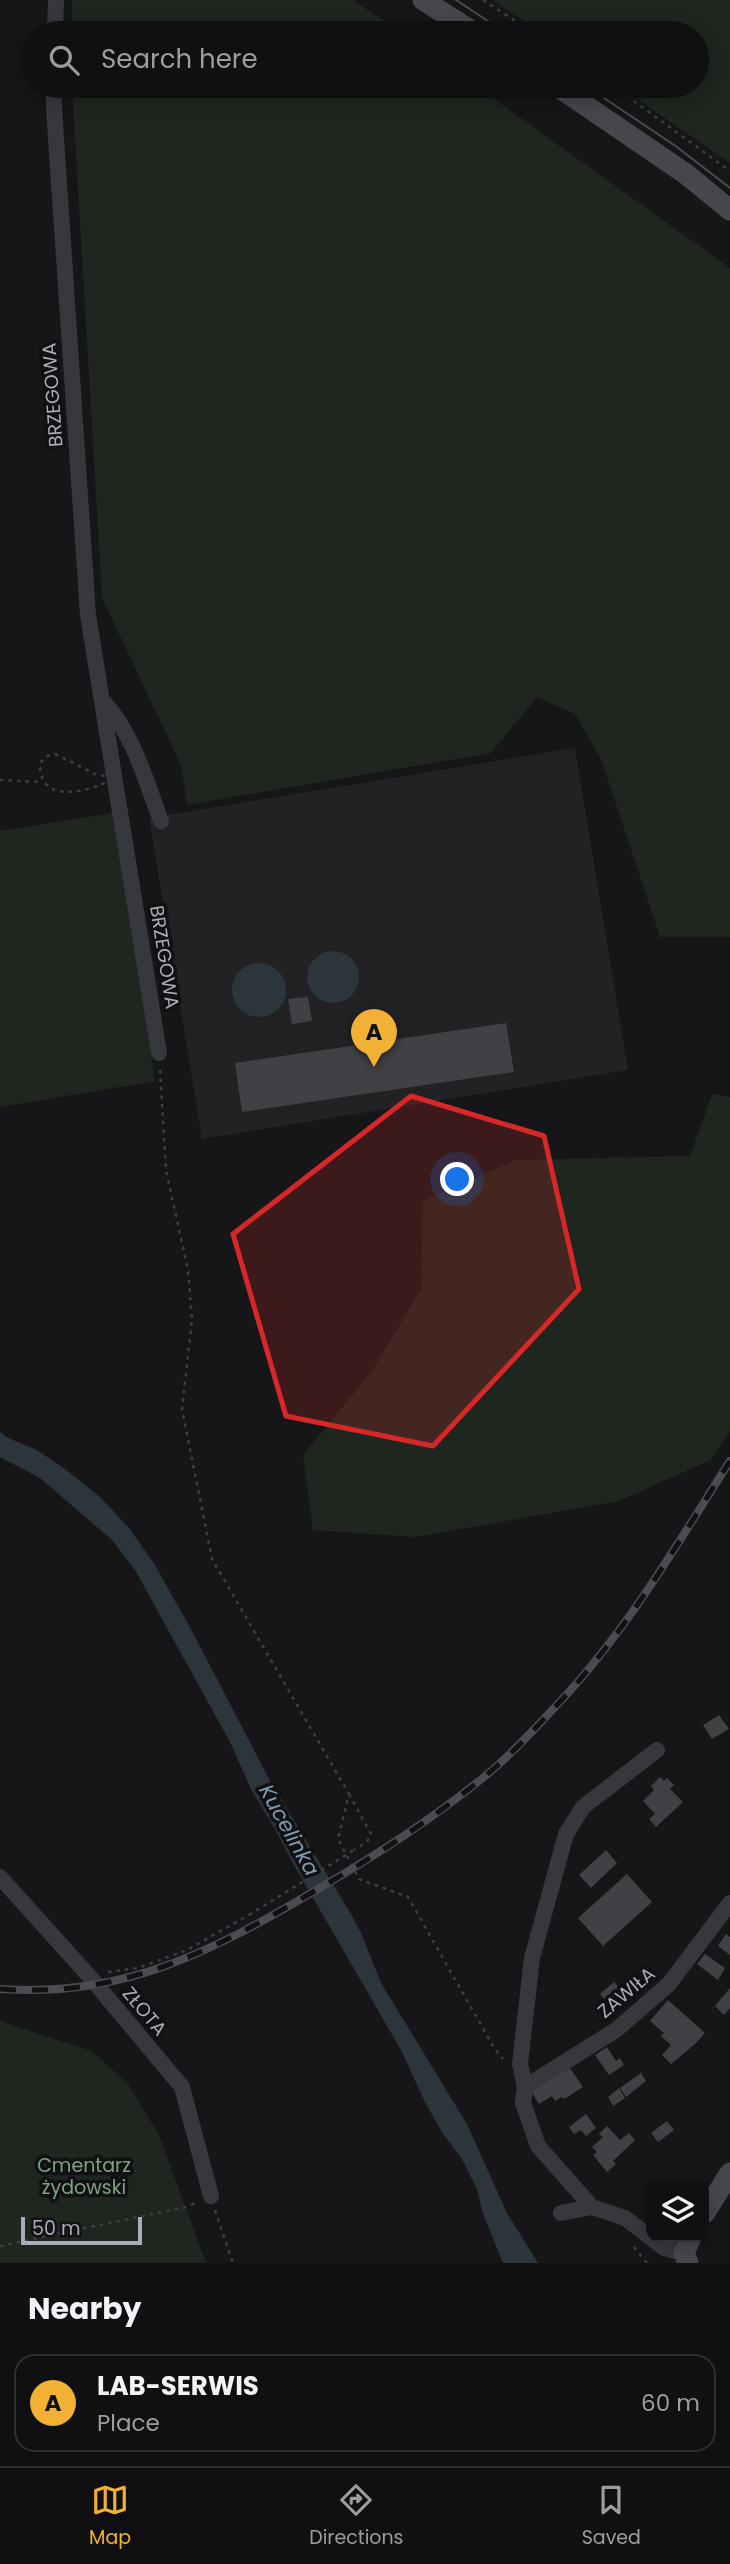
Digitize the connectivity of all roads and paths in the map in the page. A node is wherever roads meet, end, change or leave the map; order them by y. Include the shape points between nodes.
1 (56, 0) edge
2 (423, 0) edge
3 (483, 0) edge
4 (55, 21) edge
5 (456, 21) edge
6 (515, 21) edge
7 (54, 98) edge
8 (575, 98) edge
9 (630, 98) edge
10 (730, 171) edge
11 (730, 210) edge
12 (103, 701) junction
13 (115, 778) junction
14 (0, 780) edge
15 (43, 782) junction
16 (160, 821) dead end
17 (159, 1053) joint
18 (657, 1750) dead end
19 (349, 1794) junction
20 (0, 1877) edge
21 (730, 1903) edge
22 (90, 1977) junction
23 (525, 2087) junction
24 (730, 2173) edge
25 (211, 2196) junction
26 (709, 2206) edge
27 (592, 2207) junction
28 (561, 2213) dead end
29 (0, 2246) edge
30 (688, 2251) edge
31 (233, 2263) edge

1 - 4 street
2 - 5 street
3 - 6 path
7 - 12 street, BRZEGOWA via 88,615
8 - 11 street via 687,174
9 - 10 path
12 - 13 street, BRZEGOWA
12 - 16 street, BRZEGOWA via 135,748
13 - 15 path via 75,792
13 - 15 path via 95,774 55,754 40,763
13 - 17 street, BRZEGOWA
14 - 15 path
17 - 19 path via 166,1170 188,1270 192,1319 182,1409 212,1559
18 - 23 street via 583,1807 566,1834 532,1958 520,2064
19 - 22 path, bridge via 371,1834 367,1842 187,1950 138,1968
19 - 23 path via 338,1839 359,1880 408,1897 493,2046
20 - 22 street, ZŁOTA
21 - 23 street, ZAWIŁA via 669,1984 616,2030
22 - 25 street, ZŁOTA via 182,2087
23 - 27 street via 523,2103 538,2146
24 - 26 street
25 - 29 path via 186,2207
25 - 31 path
27 - 28 street
27 - 30 street via 625,2218 664,2248

